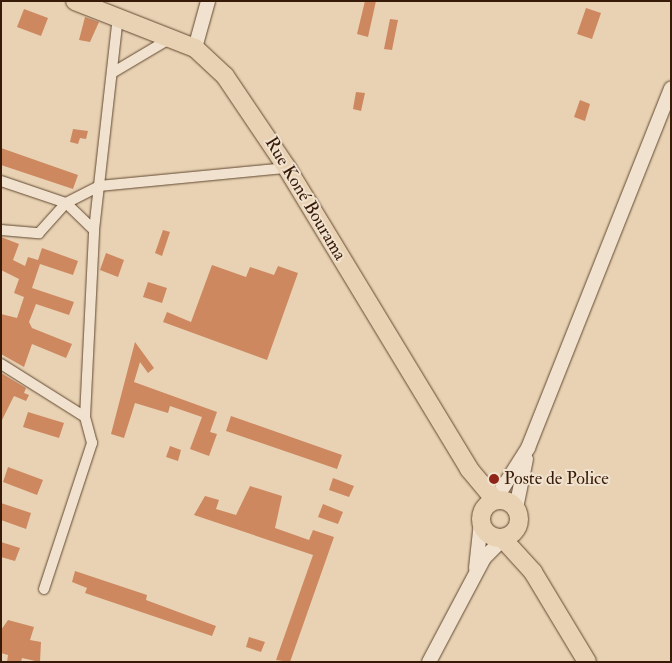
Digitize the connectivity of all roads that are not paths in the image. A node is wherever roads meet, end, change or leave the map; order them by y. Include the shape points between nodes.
1 (75, 1) edge
2 (208, 1) edge
3 (118, 17) junction
4 (171, 38) junction
5 (195, 48) junction
6 (112, 73) junction
7 (671, 88) edge
8 (287, 168) junction
9 (1, 181) edge
10 (99, 186) junction
11 (66, 203) junction
12 (1, 230) edge
13 (94, 230) junction
14 (1, 364) edge
15 (85, 417) junction
16 (528, 448) junction
17 (468, 469) junction
18 (495, 500) junction
19 (518, 511) junction
20 (481, 522) junction
21 (503, 539) junction
22 (533, 572) junction
23 (475, 574) junction
24 (44, 589) dead end
25 (429, 662) edge
26 (587, 662) edge

1 - 3 highway, Rue Koné Bourama
2 - 5 main road
3 - 4 highway, Rue Koné Bourama
3 - 6 street
4 - 5 highway, Rue Koné Bourama
4 - 6 street
5 - 8 highway, Rue Koné Bourama via 225,76
6 - 10 street
7 - 16 main road
8 - 10 street
8 - 17 highway, Rue Koné Bourama
9 - 11 street
10 - 11 street
10 - 13 street
11 - 12 street via 39,233
11 - 13 street
13 - 15 street
14 - 15 street
15 - 24 street via 92,443
16 - 18 main road
16 - 19 main road
17 - 18 highway, Rue Koné Bourama
17 - 20 highway, Rue Koné Bourama
18 - 19 highway via 507,500
18 - 20 highway via 484,508
19 - 21 highway via 516,529
19 - 22 highway
20 - 21 highway via 489,534
20 - 23 main road
21 - 22 highway
21 - 23 main road
22 - 26 highway
23 - 25 main road

